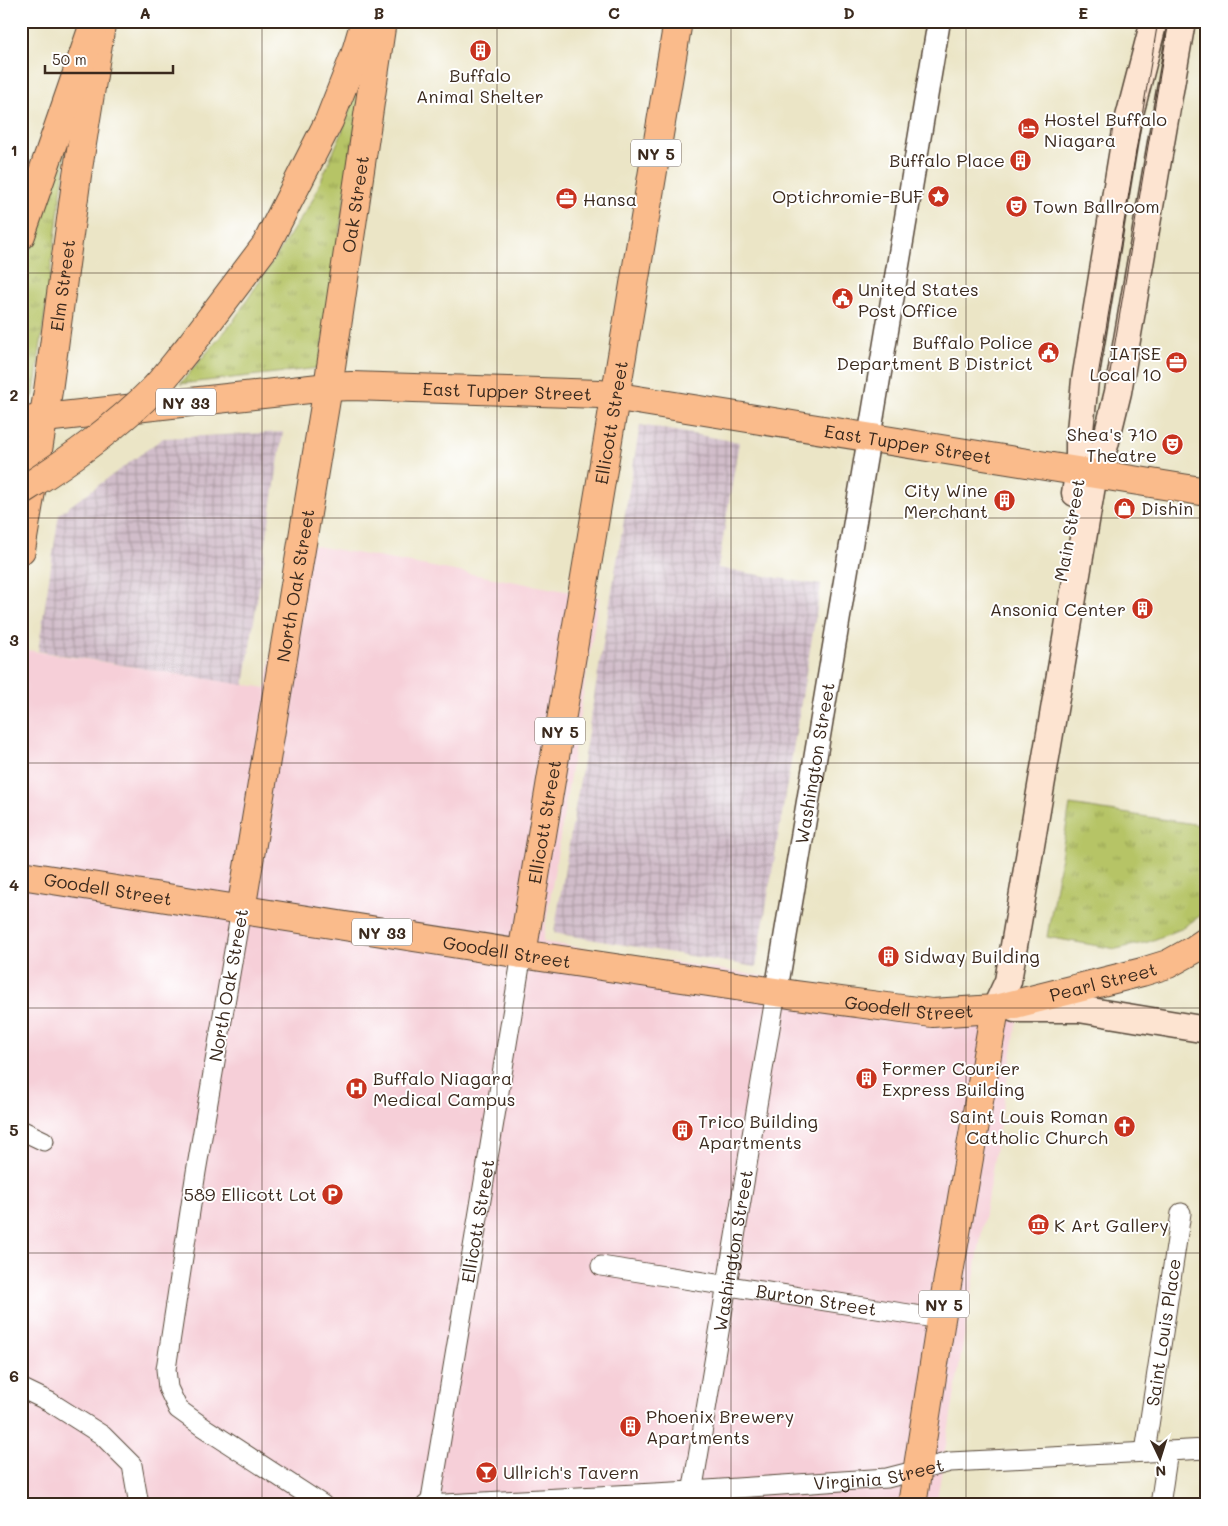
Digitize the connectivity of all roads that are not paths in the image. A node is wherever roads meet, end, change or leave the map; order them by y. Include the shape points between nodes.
1 (95, 21) edge
2 (102, 21) edge
3 (365, 21) edge
4 (382, 21) edge
5 (678, 21) edge
6 (939, 21) edge
7 (1154, 21) edge
8 (1182, 21) edge
9 (21, 235) edge
10 (328, 387) junction
11 (616, 396) junction
12 (32, 420) edge
13 (869, 437) junction
14 (1087, 472) junction
15 (21, 491) edge
16 (1207, 492) edge
17 (21, 550) edge
18 (21, 876) edge
19 (241, 910) junction
20 (1207, 941) edge
21 (522, 954) junction
22 (776, 992) junction
23 (994, 1009) junction
24 (1207, 1030) edge
25 (21, 1130) edge
26 (44, 1141) dead end
27 (1182, 1213) dead end
28 (601, 1266) dead end
29 (728, 1286) junction
30 (941, 1319) junction
31 (21, 1388) edge
32 (1207, 1449) edge
33 (1168, 1451) junction
34 (1145, 1452) junction
35 (918, 1470) junction
36 (691, 1498) edge
37 (428, 1504) edge
38 (139, 1505) edge
39 (323, 1505) edge
40 (912, 1505) edge
41 (1160, 1505) edge

1 - 9 main road
2 - 12 main road, Elm Street
3 - 15 main road, bridge via 329,121 266,245 155,387 104,433
4 - 10 main road, Oak Street
5 - 11 main road, Ellicott Street / NY 5
6 - 13 street, Washington Street
7 - 14 main road, Main Street via 1128,125 1086,370 1079,441
8 - 14 main road via 1118,392 1105,445
10 - 11 main road, East Tupper Street / NY 33
10 - 12 main road, East Tupper Street / NY 33
10 - 19 main road, North Oak Street
11 - 13 main road, East Tupper Street
11 - 21 main road, Ellicott Street / NY 5
12 - 17 main road, Elm Street
13 - 14 main road, East Tupper Street
13 - 22 street, Washington Street
14 - 16 main road, East Tupper Street
14 - 23 main road via 1008,981
18 - 19 main road, Goodell Street / NY 33
19 - 21 main road, Goodell Street / NY 33
19 - 39 street, North Oak Street via 196,1172 166,1370 168,1388 178,1409
20 - 23 main road, Pearl Street via 1168,964
21 - 22 main road, Goodell Street
21 - 37 street, Ellicott Street
22 - 23 main road, Goodell Street via 932,1014
22 - 29 street, Washington Street
23 - 24 main road via 1079,1009
23 - 30 main road, NY 5
25 - 26 street
27 - 34 street, Saint Louis Place
28 - 29 street, Burton Street
29 - 30 street, Burton Street
29 - 36 street, Washington Street
30 - 35 main road, NY 5
31 - 38 street via 102,1435 132,1465
32 - 33 street, Virginia Street
33 - 34 street, Virginia Street
33 - 41 street
34 - 35 street, Virginia Street via 950,1462
35 - 36 street, Virginia Street via 888,1478
35 - 40 main road, NY 5
36 - 37 street, Virginia Street

